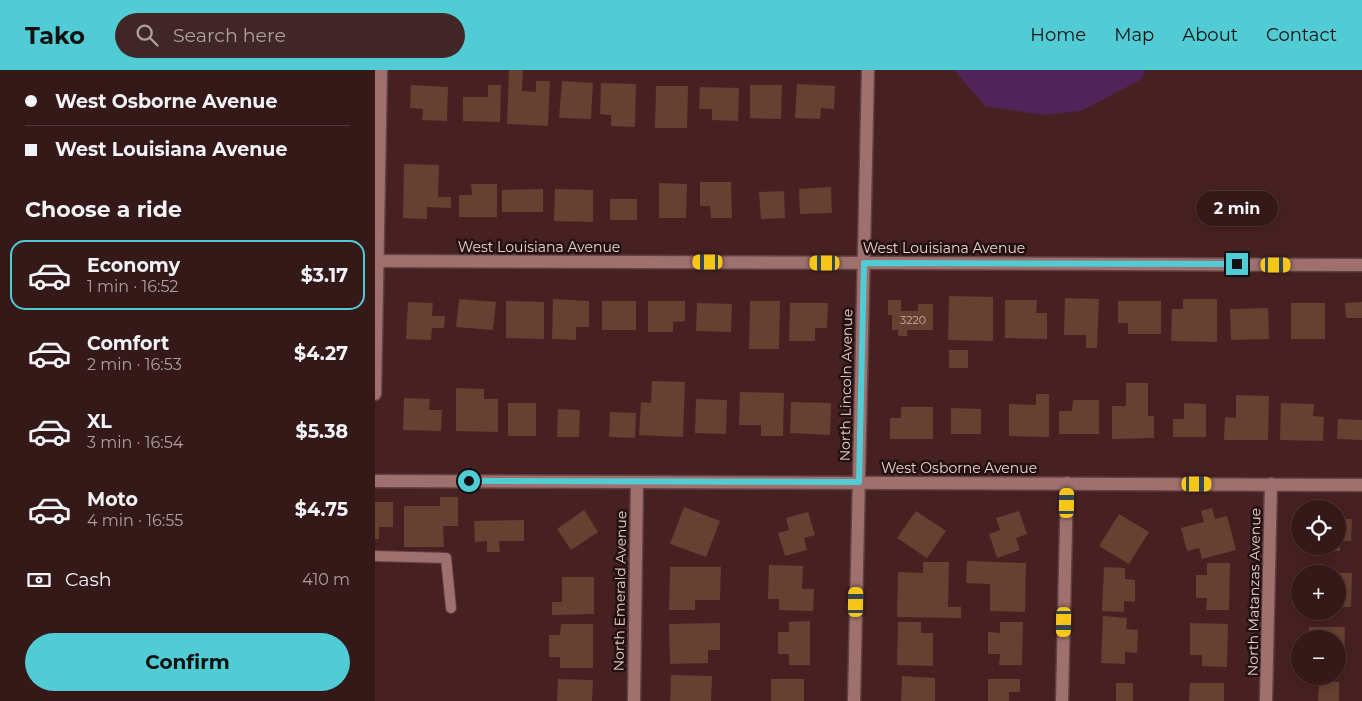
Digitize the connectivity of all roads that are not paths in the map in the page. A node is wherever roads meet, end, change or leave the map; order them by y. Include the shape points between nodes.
1 (381, 70) edge
2 (868, 70) edge
3 (376, 261) edge
4 (864, 263) junction
5 (1362, 265) edge
6 (375, 394) edge
7 (375, 481) edge
8 (637, 482) junction
9 (859, 482) junction
10 (1067, 483) junction
11 (1271, 484) junction
12 (1362, 484) edge
13 (375, 556) edge
14 (451, 608) dead end
15 (634, 701) edge
16 (854, 701) edge
17 (1062, 701) edge
18 (1266, 701) edge

1 - 3 street
2 - 4 street, North Lincoln Avenue
3 - 4 street, West Louisiana Avenue
3 - 6 street
4 - 5 street, West Louisiana Avenue
4 - 9 street, North Lincoln Avenue
7 - 8 street, West Osborne Avenue
8 - 9 street, West Osborne Avenue
8 - 15 street, North Emerald Avenue
9 - 10 street, West Osborne Avenue
9 - 16 street, North Lincoln Avenue
10 - 11 street, West Osborne Avenue
10 - 17 street
11 - 12 street, West Osborne Avenue
11 - 18 street, North Matanzas Avenue
13 - 14 lane via 446,558

